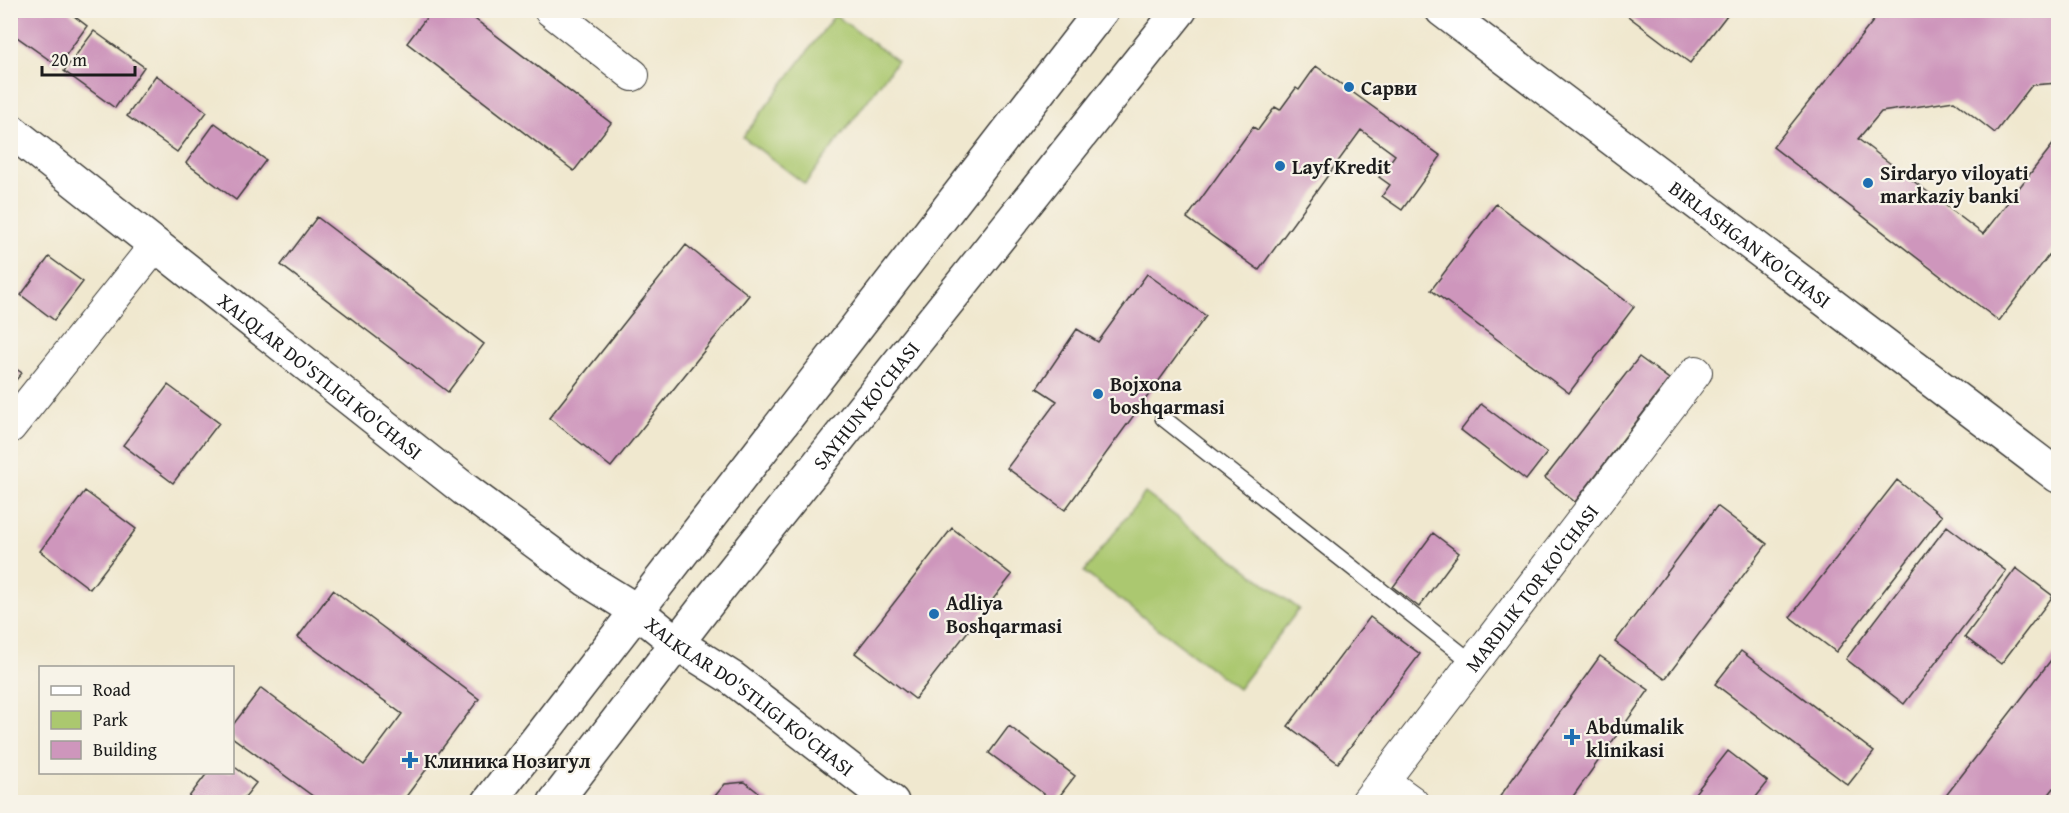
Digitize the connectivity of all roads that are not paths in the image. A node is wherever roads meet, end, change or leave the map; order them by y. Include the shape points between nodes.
1 (550, 10) edge
2 (1102, 10) edge
3 (1180, 10) edge
4 (1442, 10) edge
5 (633, 75) dead end
6 (10, 130) edge
7 (155, 246) junction
8 (1696, 372) dead end
9 (1162, 418) dead end
10 (10, 427) edge
11 (2058, 476) edge
12 (638, 610) junction
13 (678, 644) junction
14 (1473, 663) junction
15 (1375, 792) edge
16 (489, 802) edge
17 (555, 802) edge
18 (892, 802) edge
19 (1412, 802) edge

1 - 5 street
2 - 12 street
3 - 13 street, SAYHUN KO'CHASI
4 - 11 street, BIRLASHGAN KO'CHASI
6 - 7 street, XALQLAR DO'STLIGI KO'CHASI
7 - 10 street
7 - 12 street, XALQLAR DO'STLIGI KO'CHASI via 464,489 587,580
8 - 14 street, MARDLIK TOR KO'CHASI
9 - 14 lane
12 - 13 street, XALKLAR DO'STLIGI KO'CHASI
12 - 16 street
13 - 17 street, SAYHUN KO'CHASI
13 - 18 street, XALKLAR DO'STLIGI KO'CHASI via 732,678
14 - 15 street, MARDLIK TOR KO'CHASI
15 - 19 street

